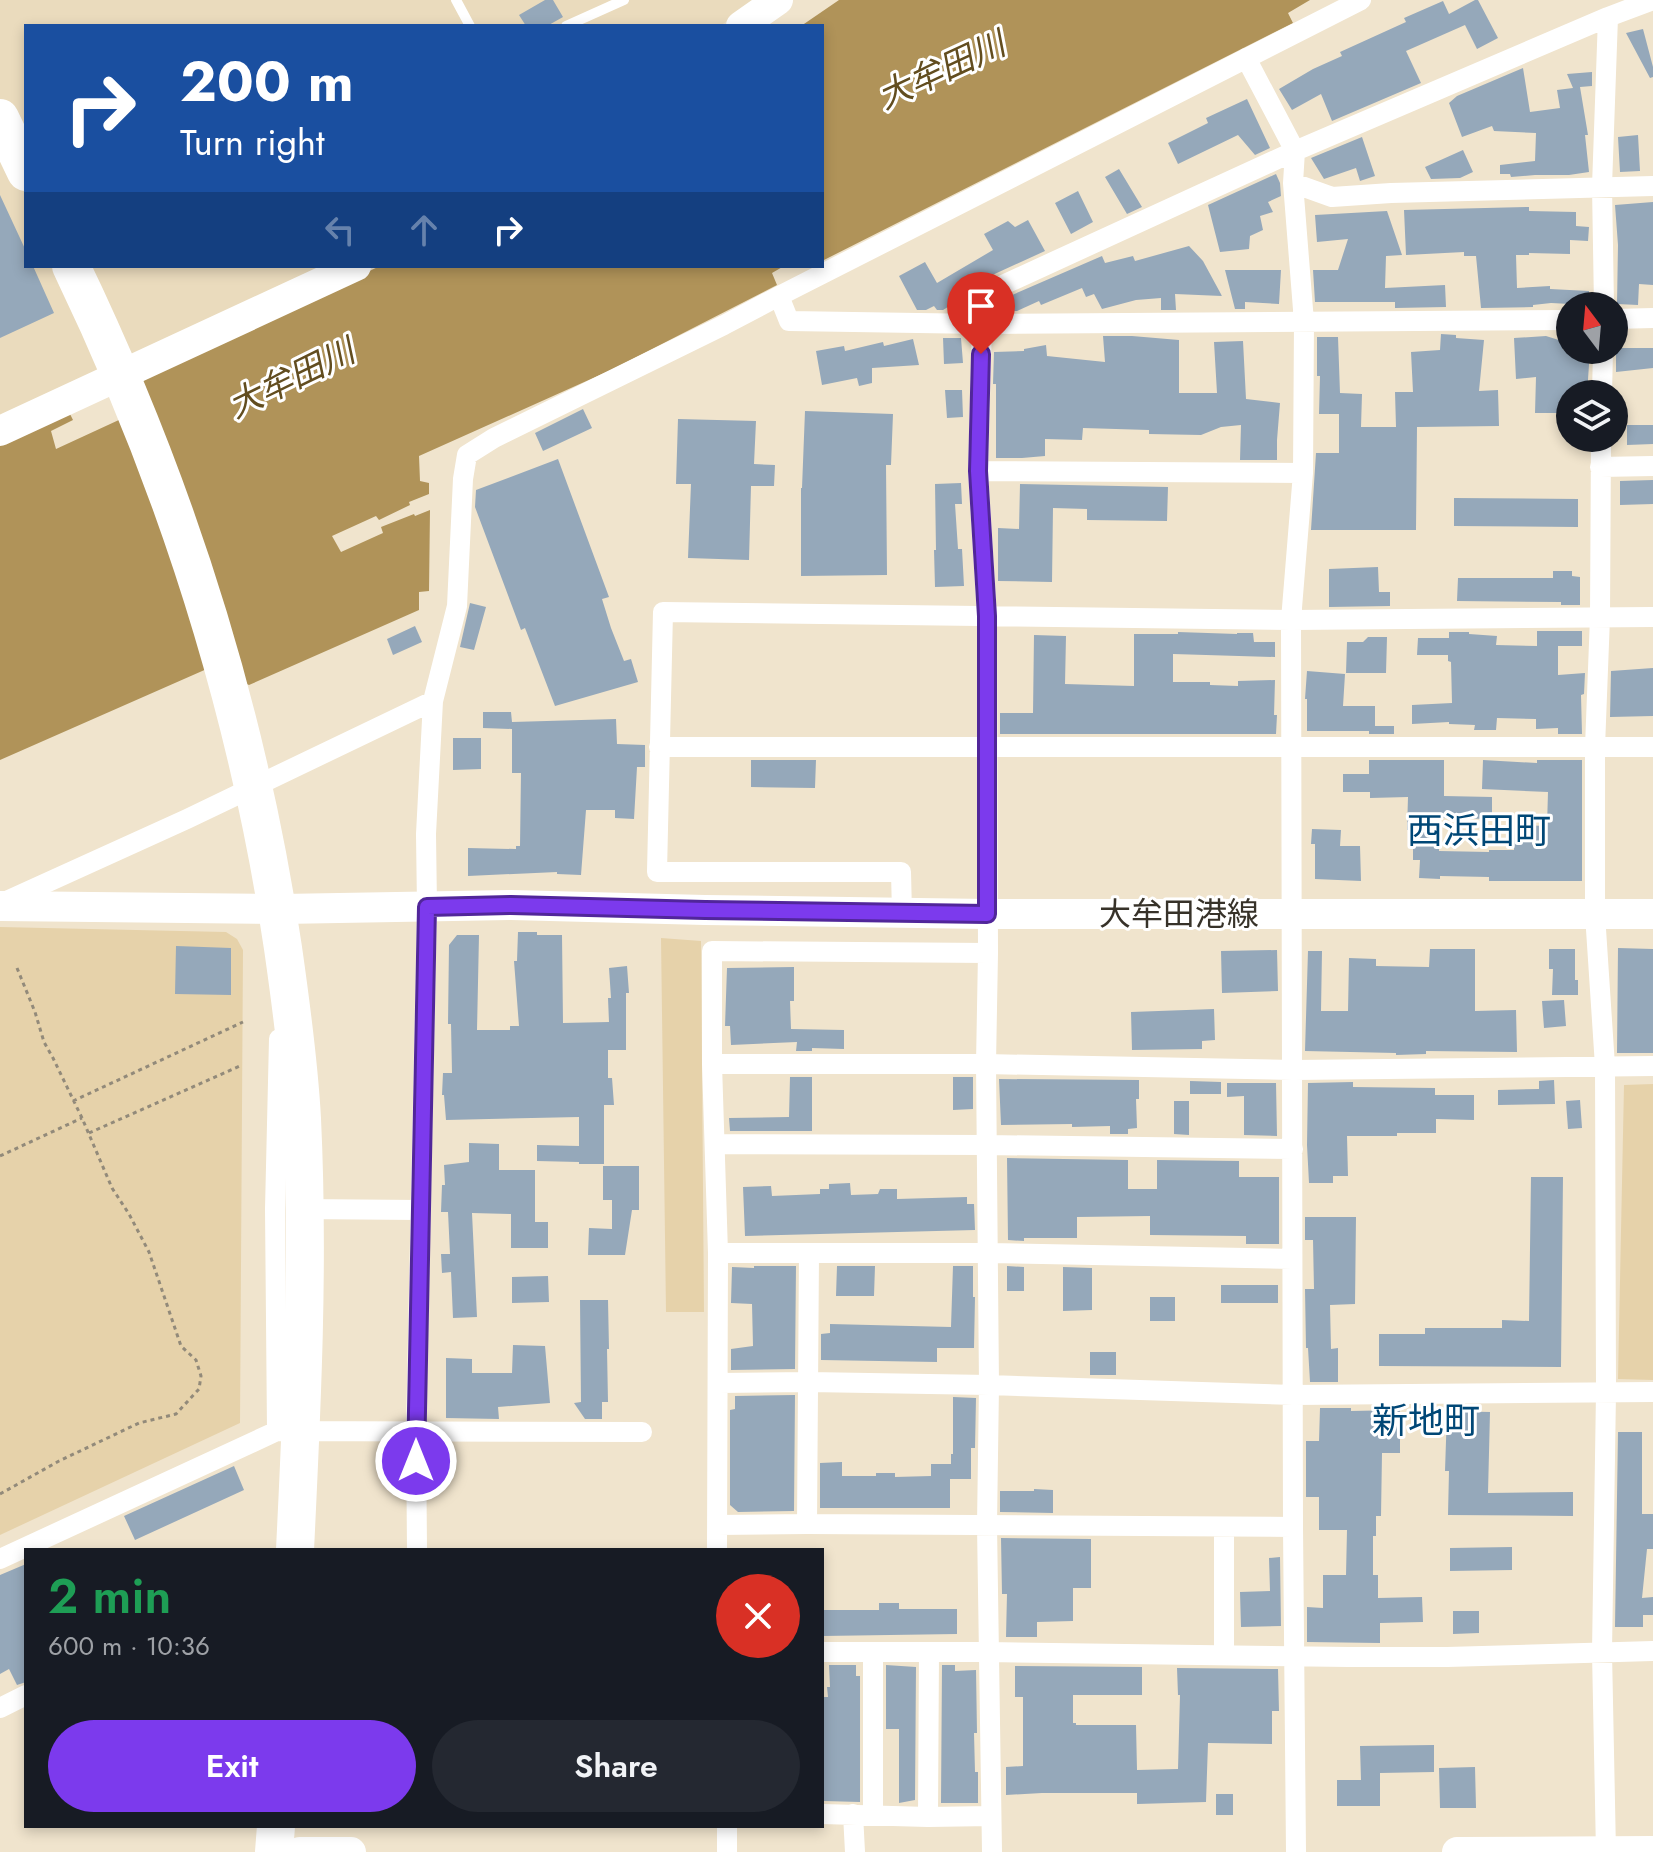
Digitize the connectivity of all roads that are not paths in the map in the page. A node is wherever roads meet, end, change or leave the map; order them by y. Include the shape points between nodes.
1 (456, 0) edge
2 (624, 0) edge
3 (778, 0) edge
4 (1361, 0) edge
5 (1653, 0) edge
6 (1608, 17) junction
7 (469, 24) edge
8 (570, 24) edge
9 (744, 24) edge
10 (1246, 58) junction
11 (0, 118) edge
12 (1295, 151) junction
13 (24, 168) edge
14 (1293, 183) junction
15 (1602, 186) junction
16 (1653, 186) edge
17 (72, 268) edge
18 (352, 268) edge
19 (1604, 292) edge
20 (779, 296) junction
21 (1653, 318) edge
22 (1628, 319) edge
23 (1556, 320) edge
24 (1304, 322) junction
25 (982, 324) junction
26 (0, 431) edge
27 (1601, 452) edge
28 (1653, 466) edge
29 (1600, 467) junction
30 (978, 471) junction
31 (1303, 473) junction
32 (987, 616) junction
33 (1600, 617) junction
34 (1653, 617) edge
35 (1291, 620) junction
36 (433, 701) junction
37 (659, 747) junction
38 (987, 747) junction
39 (1595, 747) junction
40 (1653, 747) edge
41 (1292, 748) junction
42 (0, 905) edge
43 (427, 907) junction
44 (282, 909) junction
45 (902, 913) junction
46 (987, 914) junction
47 (1291, 914) junction
48 (1595, 914) junction
49 (1653, 914) edge
50 (988, 953) junction
51 (712, 1064) junction
52 (986, 1064) junction
53 (1605, 1066) junction
54 (1653, 1066) edge
55 (1293, 1070) junction
56 (716, 1144) junction
57 (988, 1145) junction
58 (1293, 1149) junction
59 (275, 1209) junction
60 (420, 1210) junction
61 (718, 1253) junction
62 (809, 1253) junction
63 (988, 1253) junction
64 (1292, 1259) junction
65 (809, 1382) junction
66 (718, 1383) junction
67 (989, 1385) junction
68 (1606, 1392) junction
69 (1653, 1392) edge
70 (1293, 1395) junction
71 (416, 1431) junction
72 (642, 1432) dead end
73 (288, 1443) junction
74 (807, 1524) junction
75 (717, 1525) junction
76 (987, 1525) junction
77 (1224, 1527) junction
78 (1293, 1527) junction
79 (27, 1548) edge
80 (295, 1548) edge
81 (417, 1548) edge
82 (717, 1548) edge
83 (24, 1549) edge
84 (0, 1559) edge
85 (1653, 1651) edge
86 (824, 1652) edge
87 (929, 1652) junction
88 (988, 1652) junction
89 (1602, 1652) junction
90 (873, 1653) junction
91 (1224, 1656) junction
92 (1294, 1657) junction
93 (24, 1696) edge
94 (0, 1708) edge
95 (824, 1814) edge
96 (863, 1814) junction
97 (991, 1816) junction
98 (928, 1817) junction
99 (276, 1828) edge
100 (727, 1828) edge
101 (1606, 1851) edge
102 (1653, 1851) edge
103 (274, 1852) edge
104 (300, 1852) edge
105 (351, 1852) edge
106 (727, 1852) edge
107 (855, 1852) edge
108 (992, 1852) edge
109 (1296, 1852) edge
110 (1457, 1852) edge

1 - 7 lane
2 - 8 lane
3 - 9 street
4 - 10 street
5 - 6 street
6 - 12 street
6 - 15 street
10 - 12 street
10 - 20 street
11 - 13 highway
12 - 14 street
12 - 25 street via 994,289 986,309 974,301
14 - 15 street via 1332,197
14 - 24 street
15 - 16 street
15 - 19 street
17 - 73 highway via 143,427 183,535 242,735 272,875 302,1117 306,1256
18 - 26 street
20 - 25 street via 789,321
20 - 36 street via 467,455 457,606
21 - 22 street
23 - 24 street
24 - 25 street
24 - 31 street
25 - 30 street
27 - 29 street
28 - 29 street
29 - 33 street
30 - 31 street
30 - 32 street
31 - 35 street
32 - 35 street
32 - 37 street via 663,612
32 - 38 street
33 - 34 street
33 - 35 street
33 - 39 street
35 - 41 street
36 - 42 street
36 - 43 street
37 - 38 street
37 - 45 street via 657,872 901,872
38 - 41 street
38 - 46 street
39 - 40 street
39 - 41 street
39 - 48 street
41 - 47 street
42 - 44 street, 大牟田港線
43 - 44 street, 大牟田港線
43 - 45 street, 大牟田港線
43 - 60 street
44 - 59 street
45 - 46 street, 大牟田港線
46 - 47 street, 大牟田港線
46 - 50 street
47 - 48 street, 大牟田港線
47 - 55 street
48 - 49 street, 大牟田港線
48 - 53 street
50 - 51 street via 712,951
50 - 52 street
51 - 52 street
51 - 56 street
52 - 55 street
52 - 57 street
53 - 54 street
53 - 55 street
53 - 68 street
55 - 58 street
56 - 57 street
56 - 61 street
57 - 58 street
57 - 63 street
58 - 64 street
59 - 60 street
59 - 73 street
60 - 71 street
61 - 62 street
61 - 66 street
62 - 63 street
62 - 65 street
63 - 64 street
63 - 67 street
64 - 70 street
65 - 66 street
65 - 67 street
65 - 74 street
66 - 75 street
67 - 70 street
67 - 76 street
68 - 69 street
68 - 70 street
68 - 89 street
70 - 78 street
71 - 72 street
71 - 73 street
71 - 81 street
73 - 79 street
73 - 80 highway
74 - 75 street
74 - 76 street
75 - 82 street
76 - 77 street
76 - 88 street
77 - 78 street
77 - 91 street
78 - 92 street
83 - 84 street
85 - 89 street
86 - 90 street
87 - 88 street
87 - 90 street
87 - 98 street
88 - 91 street
88 - 97 street
89 - 92 street
89 - 101 street
90 - 96 street
91 - 92 street
92 - 109 street
93 - 94 street
95 - 96 street
96 - 98 street
96 - 107 street
97 - 98 street
97 - 108 street
99 - 103 highway
100 - 106 street
101 - 102 street
101 - 110 street
104 - 105 street

